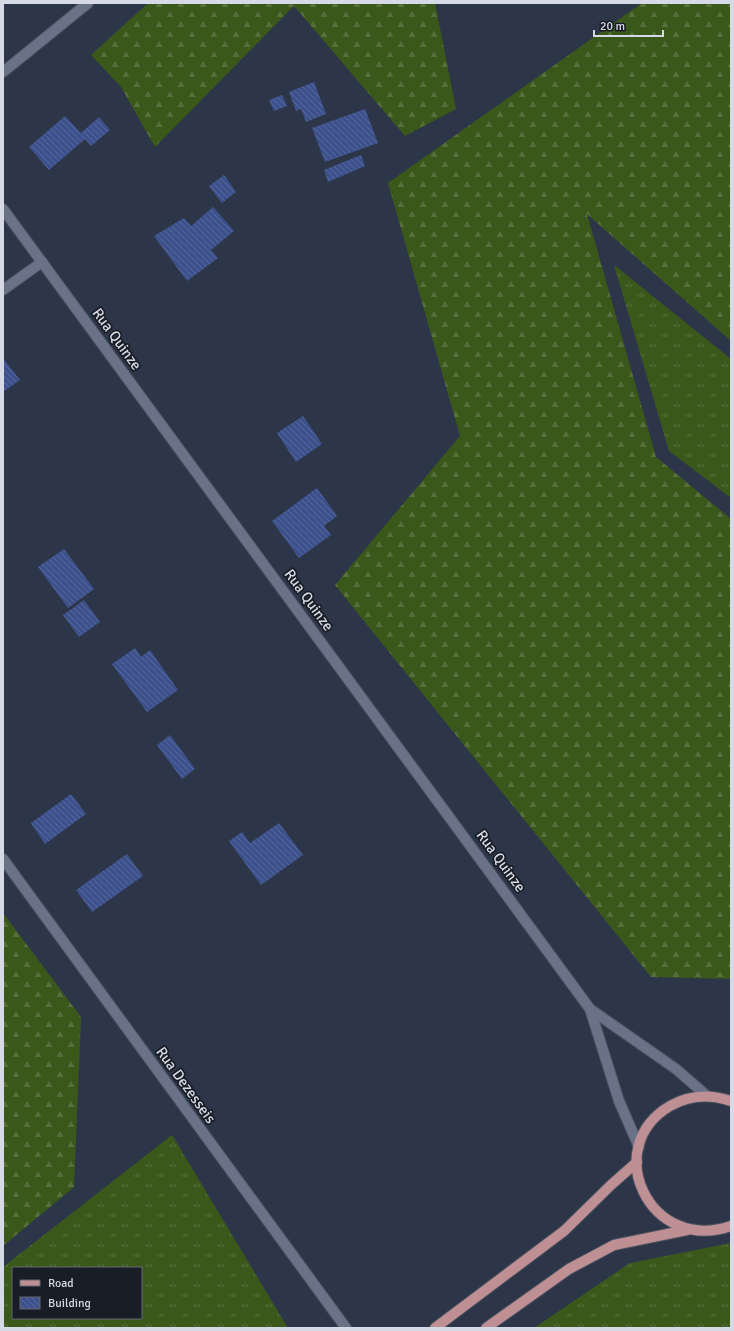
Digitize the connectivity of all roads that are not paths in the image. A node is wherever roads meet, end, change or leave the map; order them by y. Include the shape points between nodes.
1 (88, 3) edge
2 (3, 72) edge
3 (3, 209) edge
4 (42, 262) junction
5 (3, 290) edge
6 (3, 859) edge
7 (590, 1009) junction
8 (707, 1096) junction
9 (728, 1098) edge
10 (639, 1147) junction
11 (637, 1162) junction
12 (731, 1226) edge
13 (688, 1230) junction
14 (346, 1328) edge
15 (435, 1328) edge
16 (486, 1328) edge

1 - 2 street
3 - 4 street, Rua Quinze
4 - 5 street
4 - 7 street, Rua Quinze
6 - 14 street, Rua Dezesseis
7 - 8 street, Rua Quinze via 676,1069
7 - 10 street, Rua Quinze via 619,1101
8 - 9 main road
8 - 10 main road via 692,1097 664,1109 644,1133
10 - 11 main road
11 - 13 main road via 638,1177 650,1204 667,1220
11 - 15 main road via 564,1231
12 - 13 main road via 718,1231
13 - 16 main road via 614,1245 569,1269

